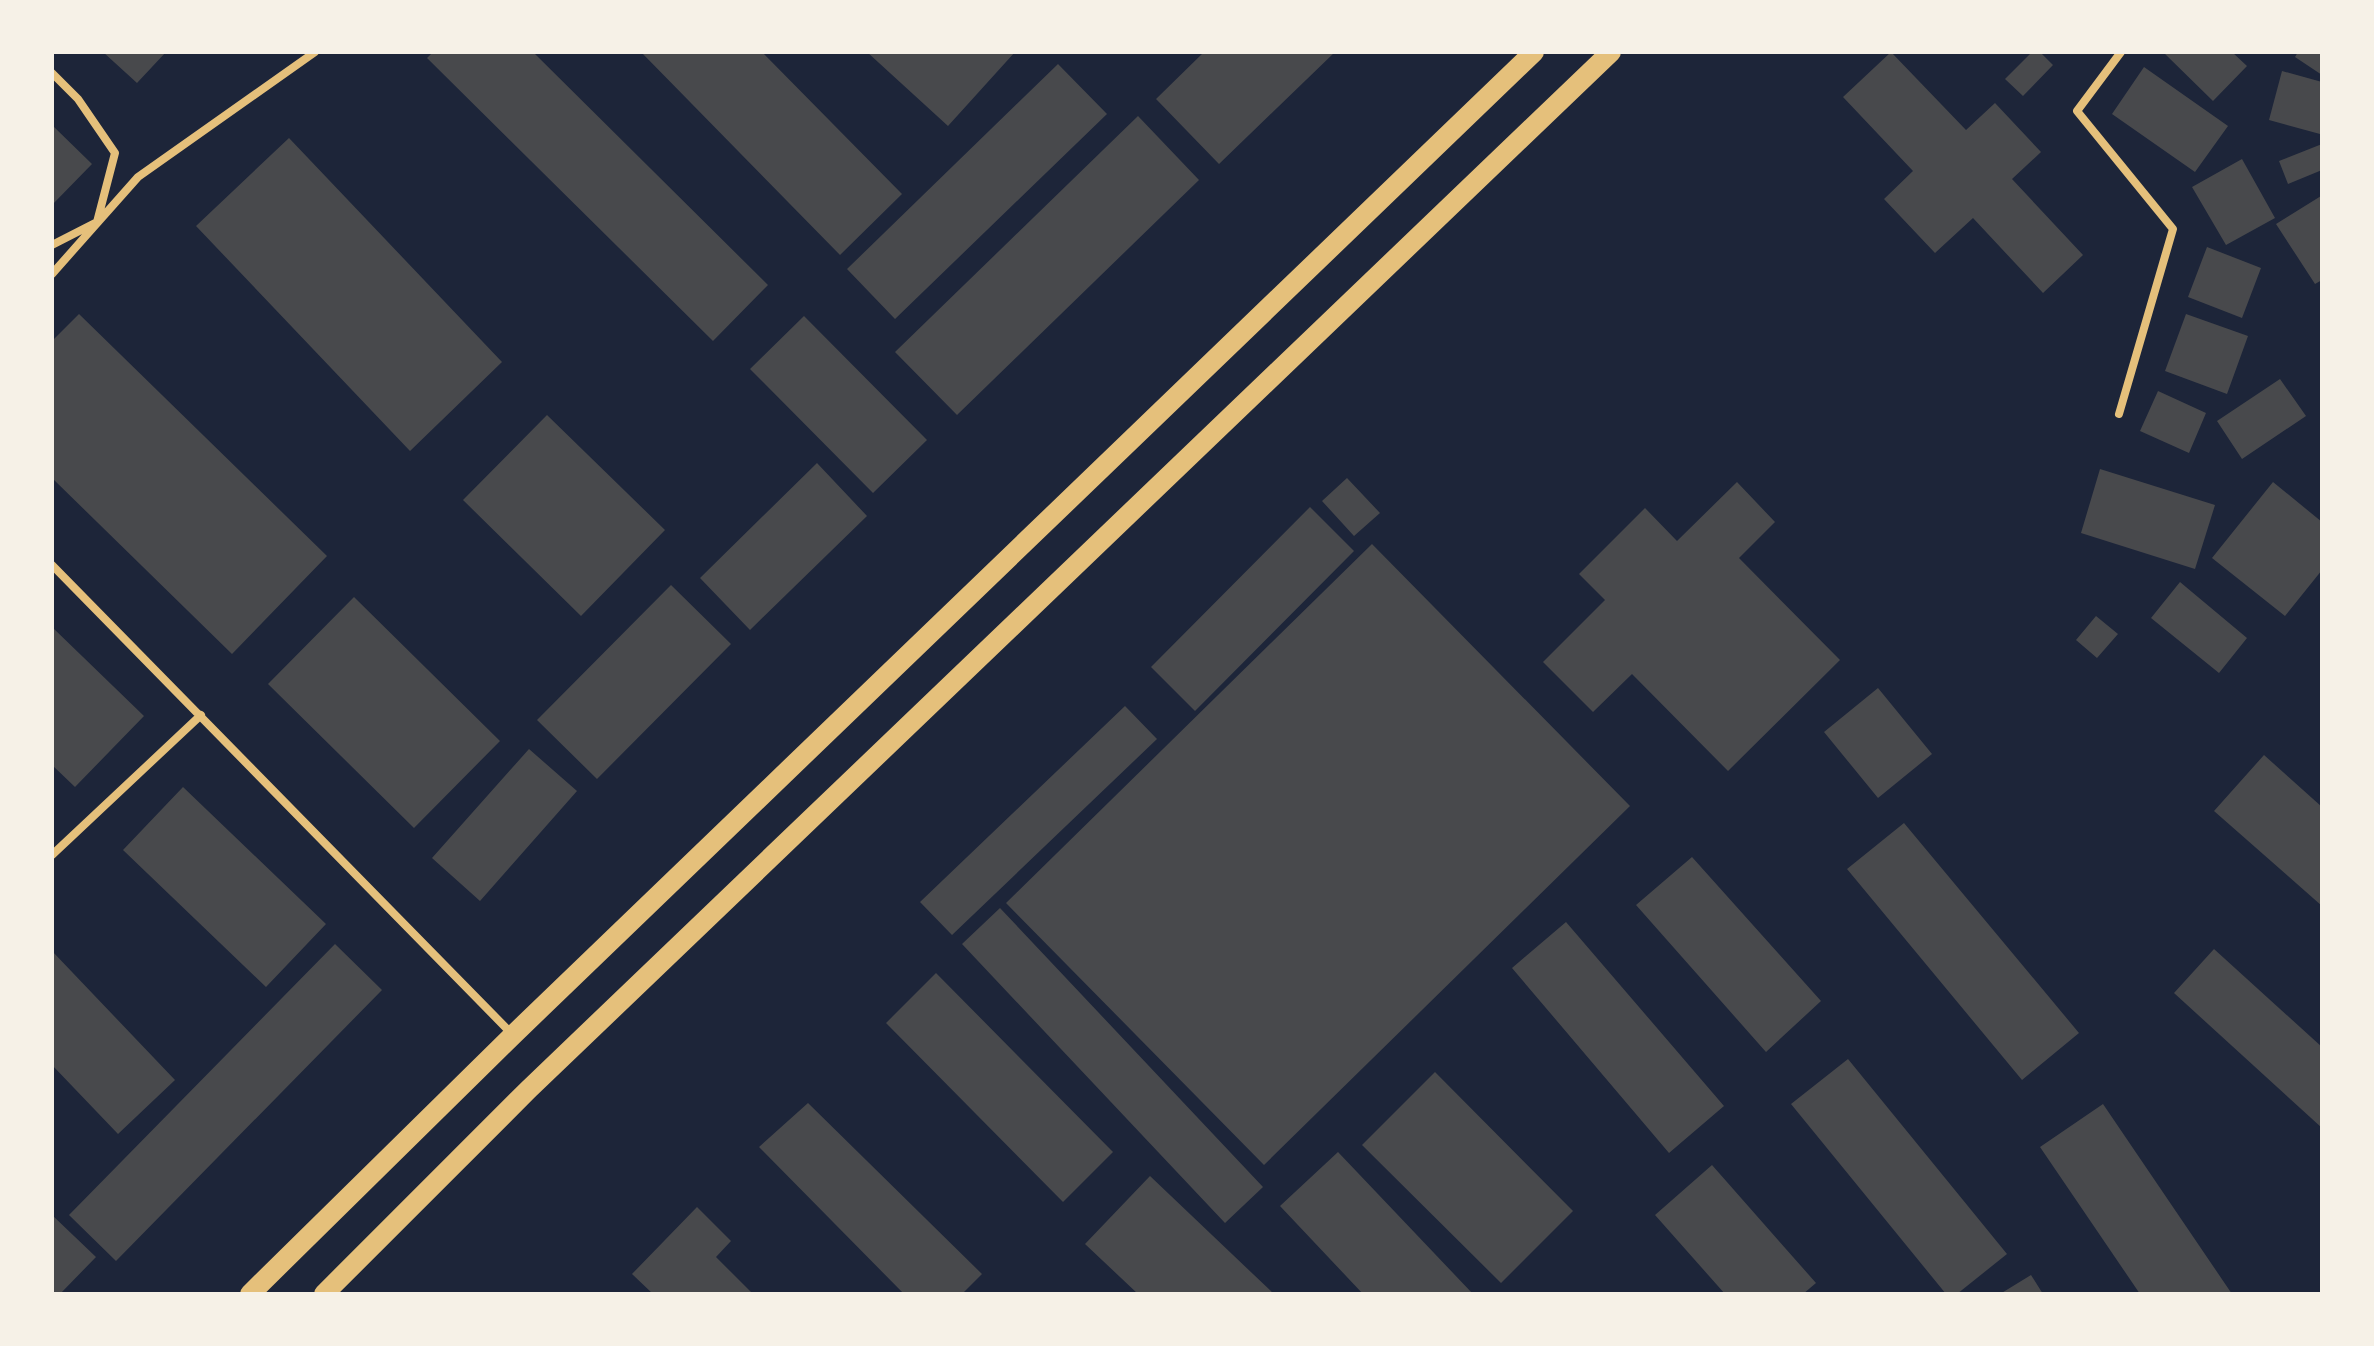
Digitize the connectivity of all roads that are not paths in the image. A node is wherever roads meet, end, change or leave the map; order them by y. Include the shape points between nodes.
1 (315, 52) edge
2 (1534, 52) edge
3 (1611, 52) edge
4 (2121, 52) edge
5 (52, 73) edge
6 (97, 222) junction
7 (52, 245) edge
8 (52, 274) edge
9 (2119, 414) dead end
10 (52, 565) edge
11 (201, 715) junction
12 (52, 855) edge
13 (513, 1035) junction
14 (250, 1294) edge
15 (324, 1294) edge

1 - 6 street via 138,177
2 - 13 main road
3 - 15 main road via 551,1067
4 - 9 street via 2077,111 2173,229
5 - 6 street via 78,99 115,153
6 - 7 street
6 - 8 street
10 - 11 street
11 - 12 street
11 - 13 street
13 - 14 main road

